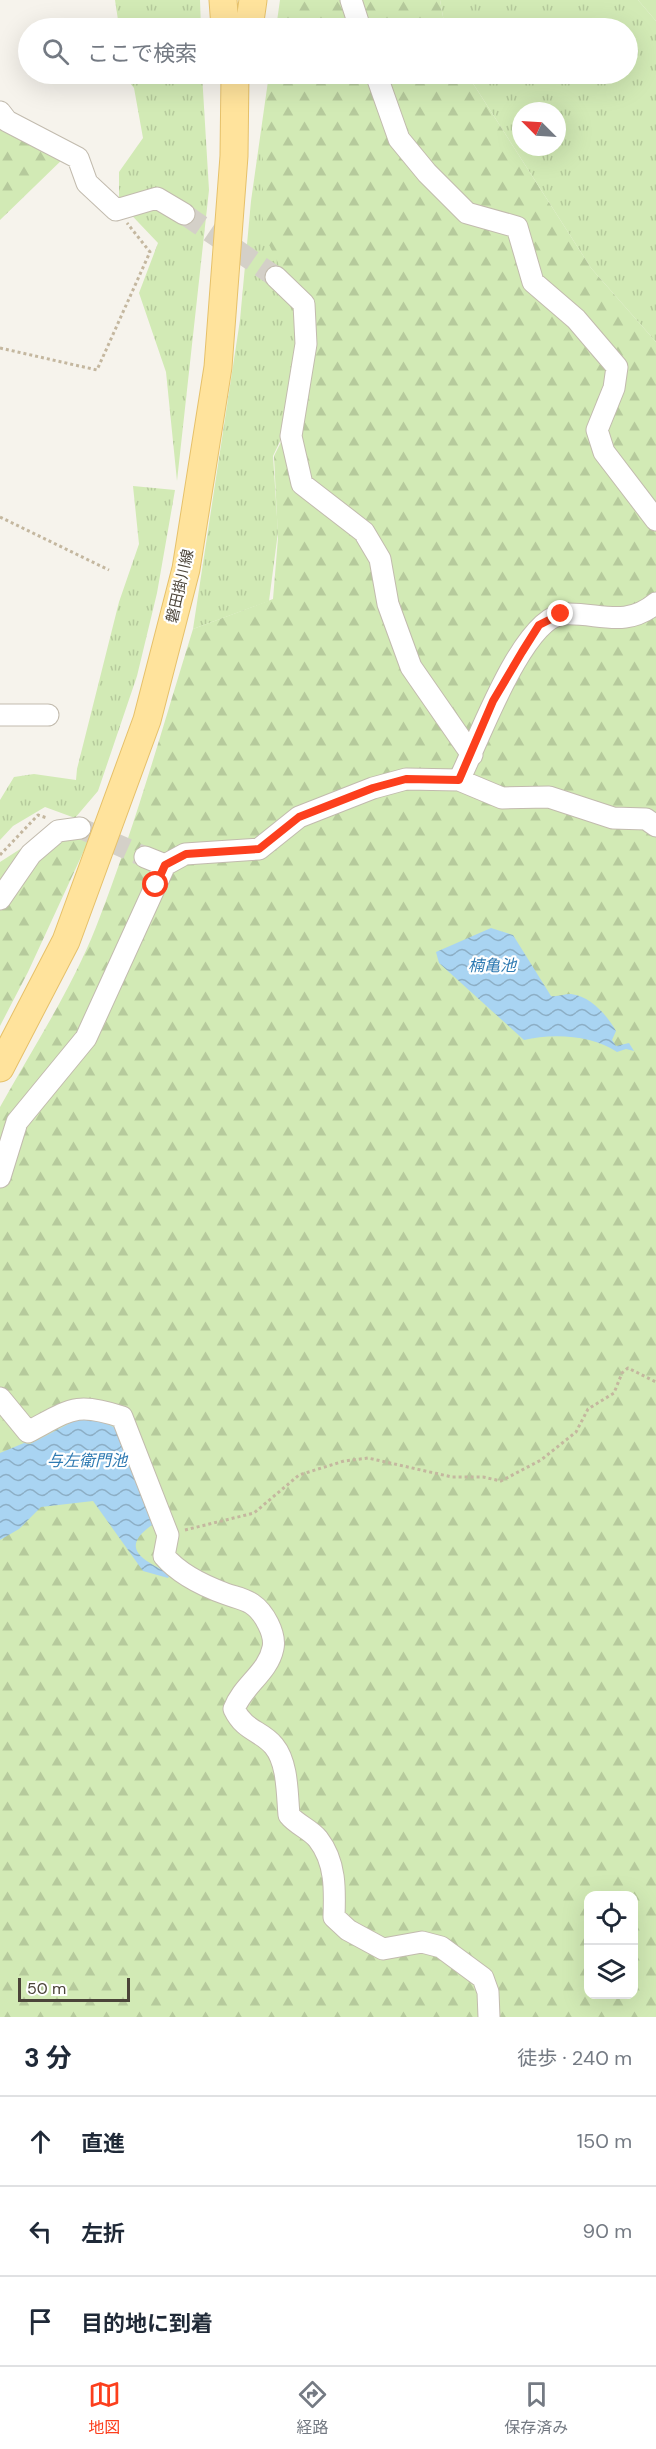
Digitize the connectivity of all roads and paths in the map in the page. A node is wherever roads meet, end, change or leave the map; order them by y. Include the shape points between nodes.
1 (223, 0) edge
2 (236, 0) edge
3 (253, 0) edge
4 (351, 0) edge
5 (224, 18) edge
6 (236, 18) edge
7 (250, 18) edge
8 (357, 18) edge
9 (229, 84) edge
10 (235, 84) edge
11 (242, 84) edge
12 (380, 84) edge
13 (0, 112) edge
14 (234, 156) junction
15 (116, 210) junction
16 (184, 214) tunnel mouth
17 (276, 277) tunnel mouth
18 (0, 348) edge
19 (0, 516) edge
20 (656, 520) edge
21 (109, 570) dead end
22 (656, 603) edge
23 (0, 715) edge
24 (48, 715) dead end
25 (472, 755) junction
26 (459, 780) junction
27 (656, 826) edge
28 (80, 828) tunnel mouth
29 (145, 856) tunnel mouth
30 (165, 865) junction
31 (0, 899) edge
32 (0, 1068) edge
33 (0, 1177) edge
34 (656, 1382) edge
35 (0, 1398) edge
36 (168, 1534) junction
37 (489, 2017) edge

1 - 5 main road
2 - 6 main road
3 - 7 main road
4 - 8 street
9 - 14 main road
10 - 14 main road, 磐田掛川線
11 - 14 main road
12 - 20 street via 399,139 467,213 517,227 533,282 576,319 617,367 614,388 597,430 604,452
13 - 15 street via 7,121 78,158 87,183
14 - 32 main road, 磐田掛川線 via 218,367 186,569 147,720 66,941
15 - 16 street via 157,198
15 - 18 path via 150,252 97,370
17 - 25 street via 304,304 306,344 291,436 302,484 364,532 380,559 388,604 411,667
19 - 21 path
22 - 25 street via 627,619 561,614 539,625 493,701
23 - 24 street
25 - 26 street
26 - 27 street via 502,798 549,797 613,818 646,819
26 - 30 street via 406,779 373,788 299,817 259,849 186,854
28 - 31 street via 58,831 31,854
29 - 30 street
30 - 33 street via 86,1038 17,1122
34 - 36 path via 628,1368 614,1393 588,1409 576,1432 541,1460 501,1481 452,1477 368,1458 344,1461 300,1475 254,1513
35 - 36 street via 28,1432 70,1410 94,1408 122,1417
36 - 37 street via 164,1556 173,1567 210,1588 252,1604 266,1620 274,1646 266,1667 239,1694 234,1709 240,1723 274,1745 282,1760 290,1815 318,1838 327,1854 335,1881 333,1917 348,1930 383,1948 422,1942 441,1947 483,1978

